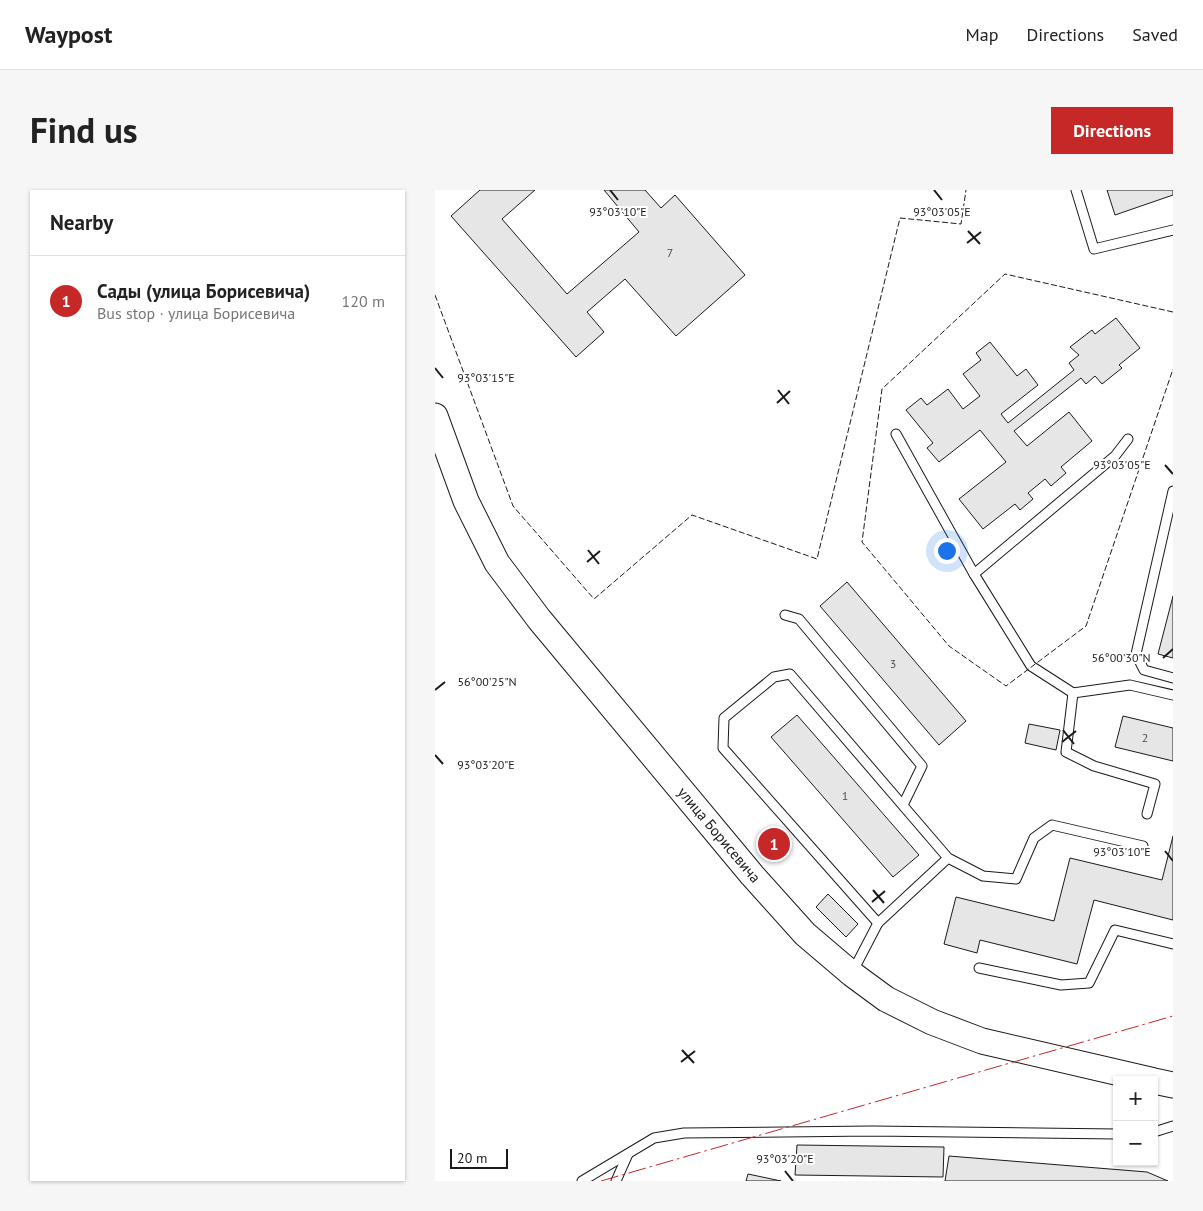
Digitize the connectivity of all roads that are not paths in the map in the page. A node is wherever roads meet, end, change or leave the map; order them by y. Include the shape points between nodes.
1 (1077, 190) edge
2 (1173, 230) edge
3 (435, 416) edge
4 (896, 434) dead end
5 (1128, 439) dead end
6 (1173, 490) edge
7 (974, 574) junction
8 (785, 615) dead end
9 (1173, 678) edge
10 (1073, 693) junction
11 (1173, 695) edge
12 (903, 805) junction
13 (1147, 814) dead end
14 (1143, 846) dead end
15 (949, 858) junction
16 (878, 923) junction
17 (1173, 944) edge
18 (979, 968) dead end
19 (851, 974) junction
20 (1133, 1076) edge
21 (1158, 1082) edge
22 (1173, 1084) edge
23 (1173, 1126) edge
24 (1158, 1131) edge
25 (1113, 1134) edge
26 (629, 1153) junction
27 (582, 1181) edge
28 (616, 1181) edge

1 - 2 lane via 1094,250
3 - 19 street, улица Борисевича via 466,501 497,562 539,619 752,875 805,934
4 - 7 lane
5 - 7 lane via 1115,456
6 - 9 lane via 1136,654 1145,670
7 - 10 lane via 1031,666
8 - 12 lane via 799,619 921,766
10 - 11 lane via 1130,685
10 - 13 lane via 1067,752 1094,766 1155,784
12 - 15 lane
12 - 16 lane via 790,674 774,677 724,718 723,748
14 - 15 lane via 1052,824 1034,838 1016,879 983,876
15 - 16 lane
16 - 19 lane
17 - 18 lane via 1115,930 1089,982 1061,985
19 - 20 street, улица Борисевича via 886,999 932,1022 982,1041
21 - 22 street
23 - 24 lane
25 - 26 lane via 684,1133 654,1138
26 - 27 lane
26 - 28 lane

